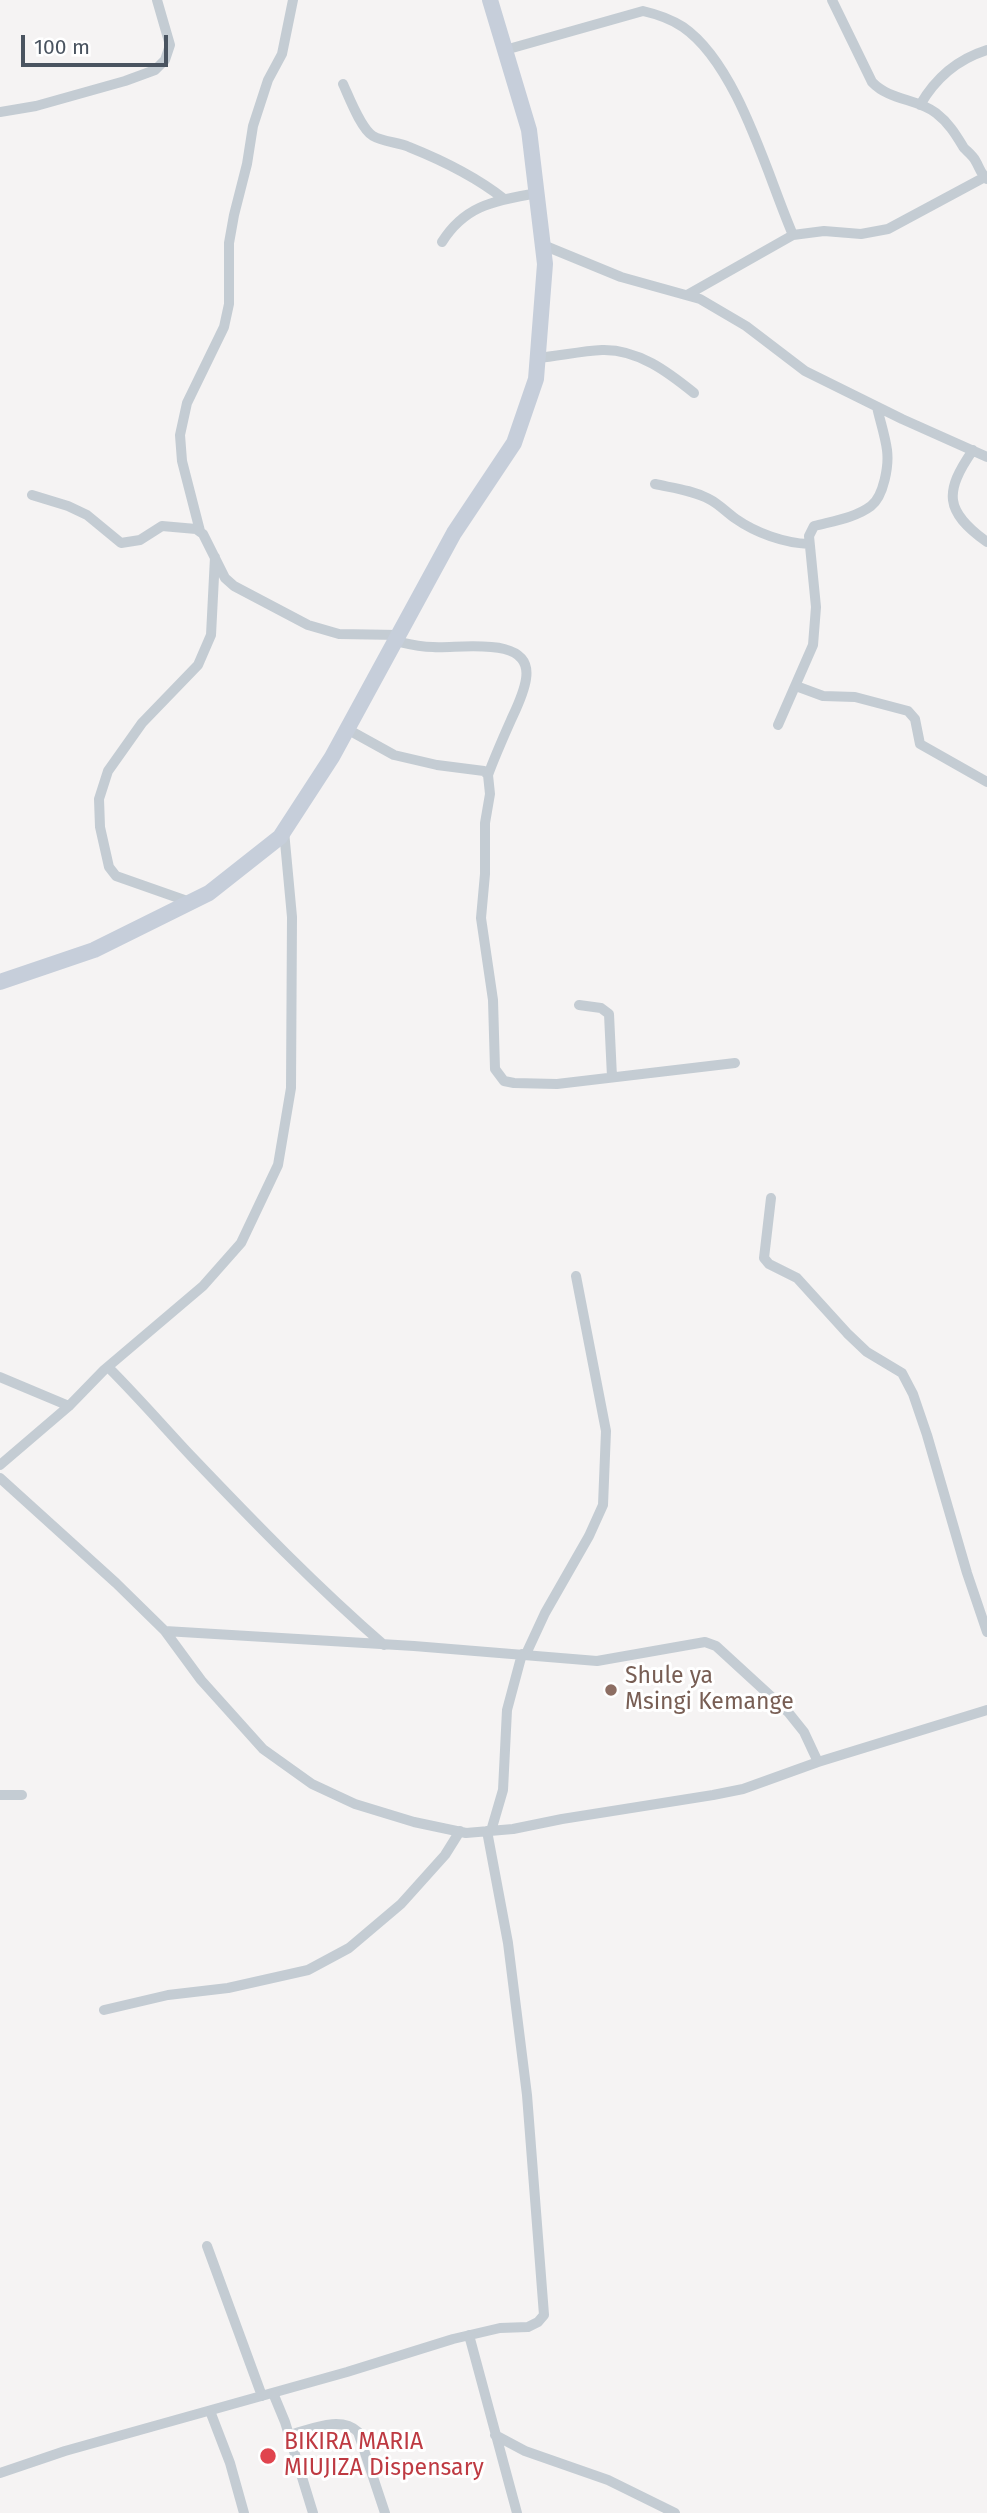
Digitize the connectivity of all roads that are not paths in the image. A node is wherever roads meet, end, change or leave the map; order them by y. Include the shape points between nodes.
1 (157, 0) edge
2 (293, 0) edge
3 (490, 0) edge
4 (832, 0) edge
5 (505, 50) junction
6 (987, 50) edge
7 (343, 84) dead end
8 (920, 105) junction
9 (0, 112) edge
10 (986, 178) edge
11 (537, 193) junction
12 (504, 199) junction
13 (793, 235) junction
14 (442, 242) dead end
15 (543, 245) junction
16 (687, 295) junction
17 (537, 358) junction
18 (694, 393) dead end
19 (877, 407) junction
20 (973, 450) junction
21 (987, 457) edge
22 (655, 484) dead end
23 (32, 495) dead end
24 (200, 531) junction
25 (987, 542) edge
26 (809, 544) junction
27 (215, 557) junction
28 (397, 638) junction
29 (796, 686) junction
30 (778, 725) dead end
31 (347, 729) junction
32 (488, 775) junction
33 (987, 782) edge
34 (284, 830) junction
35 (190, 902) junction
36 (0, 982) edge
37 (579, 1004) dead end
38 (734, 1063) dead end
39 (612, 1077) junction
40 (771, 1198) dead end
41 (576, 1276) dead end
42 (108, 1367) junction
43 (0, 1377) edge
44 (69, 1406) junction
45 (0, 1465) edge
46 (0, 1478) edge
47 (165, 1631) junction
48 (987, 1632) edge
49 (384, 1644) junction
50 (524, 1654) junction
51 (987, 1710) edge
52 (818, 1762) junction
53 (0, 1795) edge
54 (22, 1795) dead end
55 (460, 1831) junction
56 (489, 1831) junction
57 (103, 2010) dead end
58 (207, 2246) dead end
59 (469, 2335) junction
60 (268, 2394) junction
61 (210, 2411) junction
62 (289, 2435) junction
63 (495, 2435) junction
64 (0, 2473) edge
65 (244, 2513) edge
66 (313, 2513) edge
67 (385, 2513) edge
68 (517, 2513) edge
69 (675, 2513) edge

1 - 9 street via 170,45 155,70 36,106
2 - 24 street via 282,54 253,125 234,215 224,327 187,403 180,435
3 - 5 main road
4 - 8 street via 872,82 892,97
5 - 11 main road via 529,130
5 - 13 street via 643,10 683,27 717,62 729,83
6 - 8 street via 941,76
7 - 12 street via 373,136 462,170
8 - 10 street via 951,127
10 - 13 street via 888,229
11 - 12 street
11 - 15 main road
12 - 14 street via 474,209
13 - 16 street
15 - 16 street via 621,277
15 - 17 main road
16 - 19 street via 746,326 805,372
17 - 18 street via 622,352 656,365
17 - 28 main road via 536,379 514,443 454,533
19 - 20 street
19 - 26 street via 887,449 881,491 874,504 814,526
20 - 21 street
20 - 25 street via 958,471 952,500 966,524
22 - 26 street via 709,499 761,532
23 - 24 street via 88,515 121,542 140,540 162,526
24 - 27 street
26 - 29 street via 816,607 813,645
27 - 28 street via 234,586 308,625 339,634
27 - 35 street via 211,635 198,665 135,732 108,771 99,799 103,850 116,876
28 - 31 main road
28 - 32 street via 432,648 489,646 511,650 522,658 527,666 522,696
29 - 30 street
29 - 33 street via 823,696 855,697 908,711 915,719 920,744
31 - 32 street via 394,755
31 - 34 main road
32 - 39 street via 481,918 493,1000 495,1069 504,1080 514,1083 557,1084
34 - 35 main road via 209,893
34 - 42 street via 292,917 291,1088 278,1165 241,1242 203,1286
35 - 36 main road via 94,950
37 - 39 street via 610,1014
38 - 39 street
40 - 48 street via 764,1258 797,1278 867,1352 902,1373 913,1394
41 - 50 street via 606,1431 603,1505
42 - 44 street
42 - 49 street via 304,1572
43 - 44 street
44 - 45 street
46 - 47 street
47 - 49 street
47 - 55 street via 201,1680 263,1749 312,1784 355,1804
49 - 50 street
50 - 52 street via 597,1661 705,1642 716,1646 788,1712
50 - 56 street via 507,1710 503,1790
51 - 52 street
52 - 56 street via 733,1791
53 - 54 street
55 - 56 street
55 - 57 street via 401,1904 349,1948 308,1970
56 - 59 street via 527,2095 544,2315 528,2327
58 - 60 street
59 - 60 street
59 - 63 street
60 - 61 street
60 - 62 street
61 - 64 street
61 - 65 street
62 - 66 street
62 - 67 street via 332,2424 353,2426 366,2451
63 - 68 street
63 - 69 street via 525,2451 608,2480

